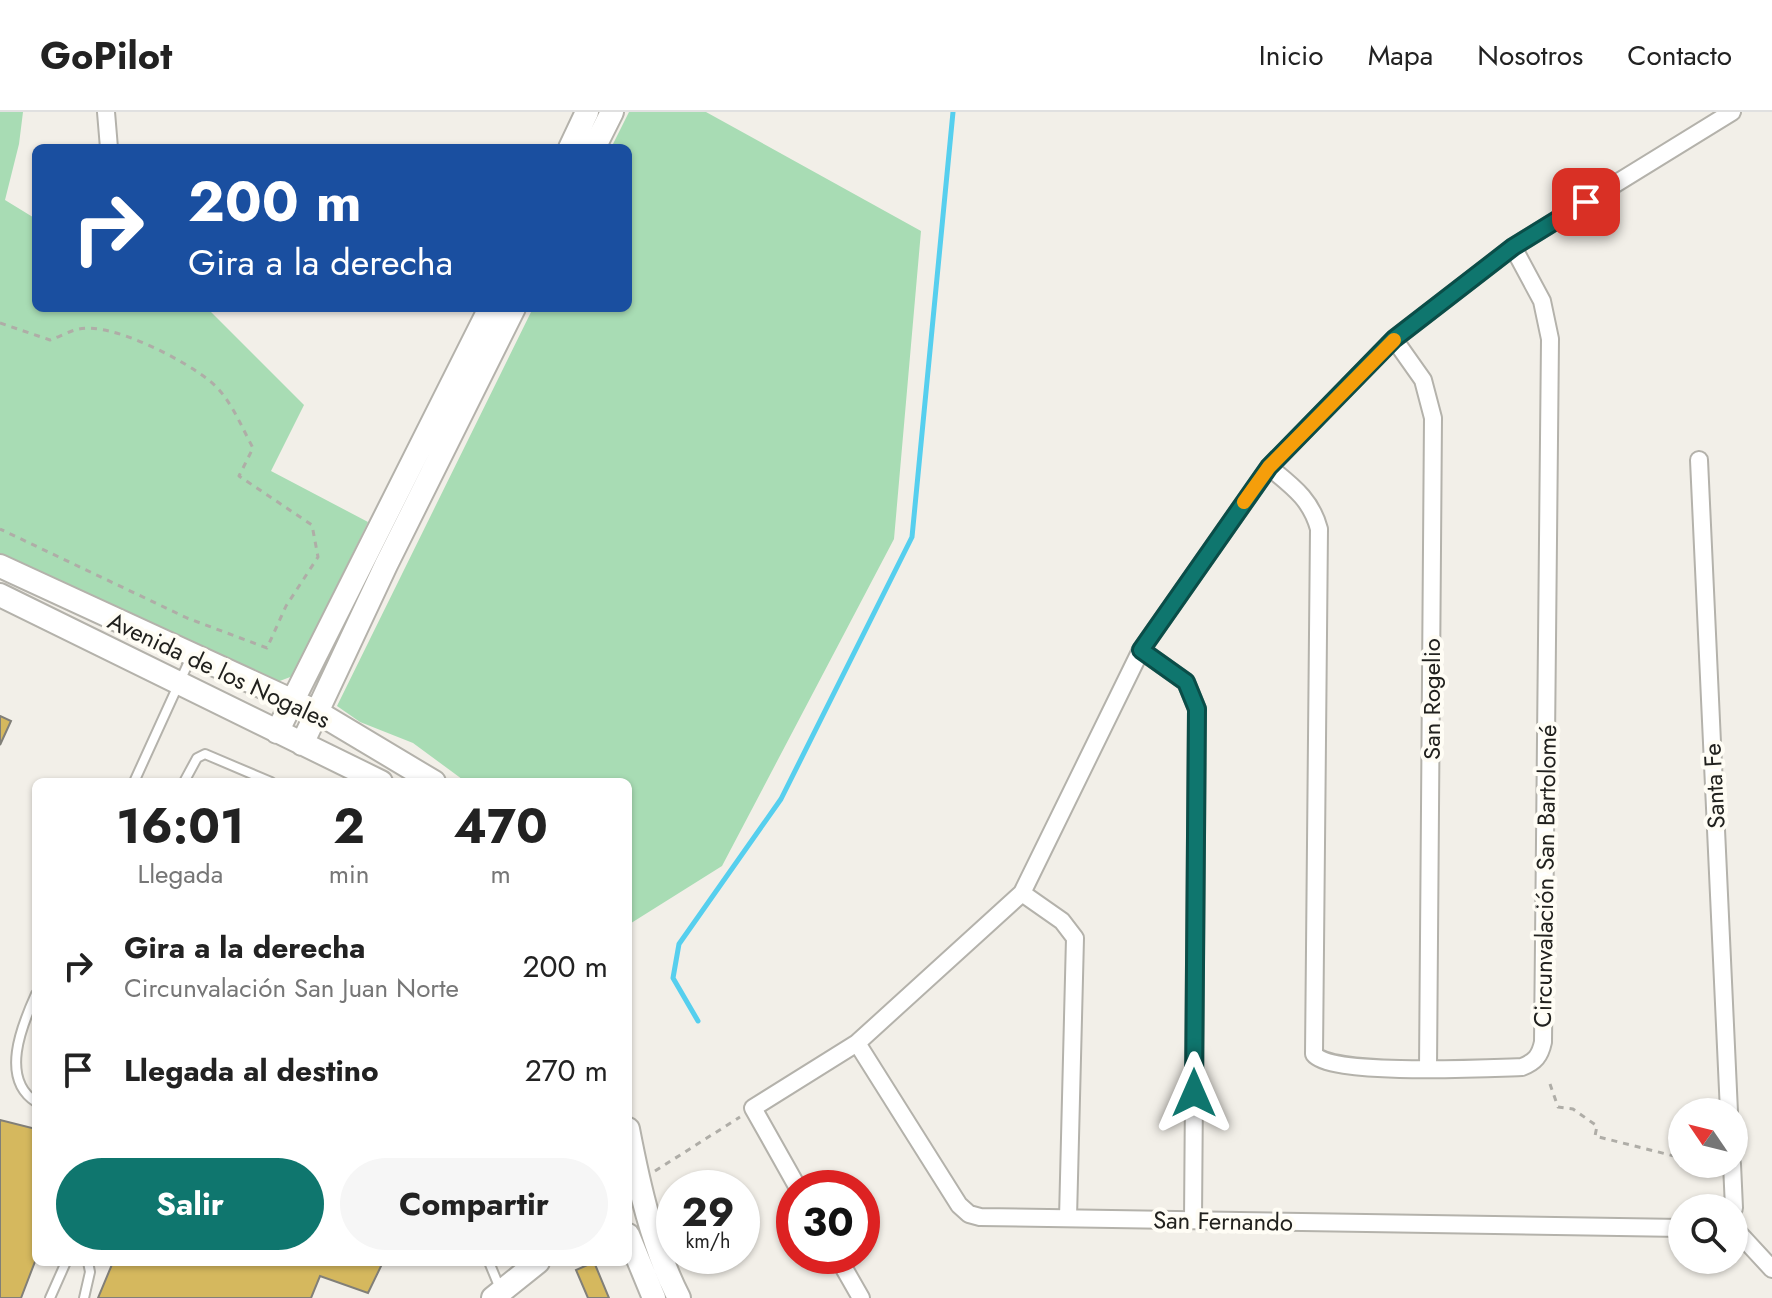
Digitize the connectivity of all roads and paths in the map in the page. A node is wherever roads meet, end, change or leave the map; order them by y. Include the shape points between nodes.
1 (106, 112) edge
2 (587, 112) edge
3 (612, 112) edge
4 (1732, 112) edge
5 (109, 144) edge
6 (572, 144) edge
7 (596, 144) edge
8 (1513, 247) junction
9 (488, 312) edge
10 (512, 312) edge
11 (0, 323) edge
12 (1394, 339) junction
13 (1699, 460) dead end
14 (1269, 467) junction
15 (0, 529) edge
16 (365, 555) junction
17 (386, 565) junction
18 (0, 566) edge
19 (0, 595) edge
20 (1141, 650) junction
21 (191, 657) junction
22 (179, 682) junction
23 (292, 700) junction
24 (317, 712) junction
25 (277, 732) junction
26 (302, 744) junction
27 (137, 778) edge
28 (186, 778) edge
29 (262, 778) edge
30 (373, 778) edge
31 (427, 778) edge
32 (1022, 893) junction
33 (32, 1003) edge
34 (857, 1043) junction
35 (1428, 1069) junction
36 (1550, 1084) dead end
37 (1728, 1098) edge
38 (32, 1099) edge
39 (753, 1108) junction
40 (1668, 1154) edge
41 (788, 1170) edge
42 (633, 1186) edge
43 (1068, 1218) junction
44 (1193, 1220) junction
45 (1668, 1228) edge
46 (1748, 1244) edge
47 (632, 1245) edge
48 (64, 1266) edge
49 (88, 1266) edge
50 (490, 1266) edge
51 (533, 1266) edge
52 (1772, 1269) edge
53 (847, 1274) edge
54 (497, 1295) edge
55 (50, 1298) edge
56 (84, 1298) edge
57 (654, 1298) edge
58 (679, 1298) edge
59 (861, 1298) edge

1 - 5 street
2 - 6 main road
3 - 7 main road
4 - 8 street
8 - 12 street
8 - 35 street, Circunvalación San Bartolomé via 1542,301 1550,339 1543,1042 1540,1054 1522,1067
9 - 16 main road
10 - 17 main road
11 - 15 path via 50,340 81,328 114,332 211,381 253,448 239,476 312,525 318,557 267,648 187,618
12 - 14 street
12 - 35 street, San Rogelio via 1423,380 1433,418
13 - 37 street, Santa Fe
14 - 20 street
14 - 35 street, Circunvalación San Bartolomé via 1301,493 1319,529 1314,1054 1332,1065
16 - 17 main road
16 - 23 main road
17 - 24 main road
18 - 21 main road, Avenida de los Nogales
19 - 22 main road, Avenida de los Nogales
20 - 32 street
20 - 44 street via 1186,682 1197,709
21 - 22 lane
21 - 23 main road, Avenida de los Nogales
22 - 25 main road, Avenida de los Nogales
22 - 27 lane
23 - 24 main road, Avenida de los Nogales
23 - 25 main road
24 - 26 main road
24 - 31 main road, Avenida de los Nogales
25 - 26 main road, Avenida de los Nogales
26 - 30 main road, Avenida de los Nogales
28 - 29 lane via 205,754
32 - 34 street
32 - 43 street via 1062,921 1075,938
33 - 38 lane via 15,1043 13,1076
34 - 39 street
34 - 43 street, San Fernando via 969,1214
36 - 40 path via 1558,1107 1573,1109 1597,1126 1595,1136
39 - 41 street
39 - 42 path
42 - 58 main road
43 - 44 street, San Fernando
44 - 45 street, San Fernando
46 - 52 street
47 - 57 main road
48 - 55 lane
49 - 56 lane
50 - 54 lane
51 - 54 main road
53 - 59 street

